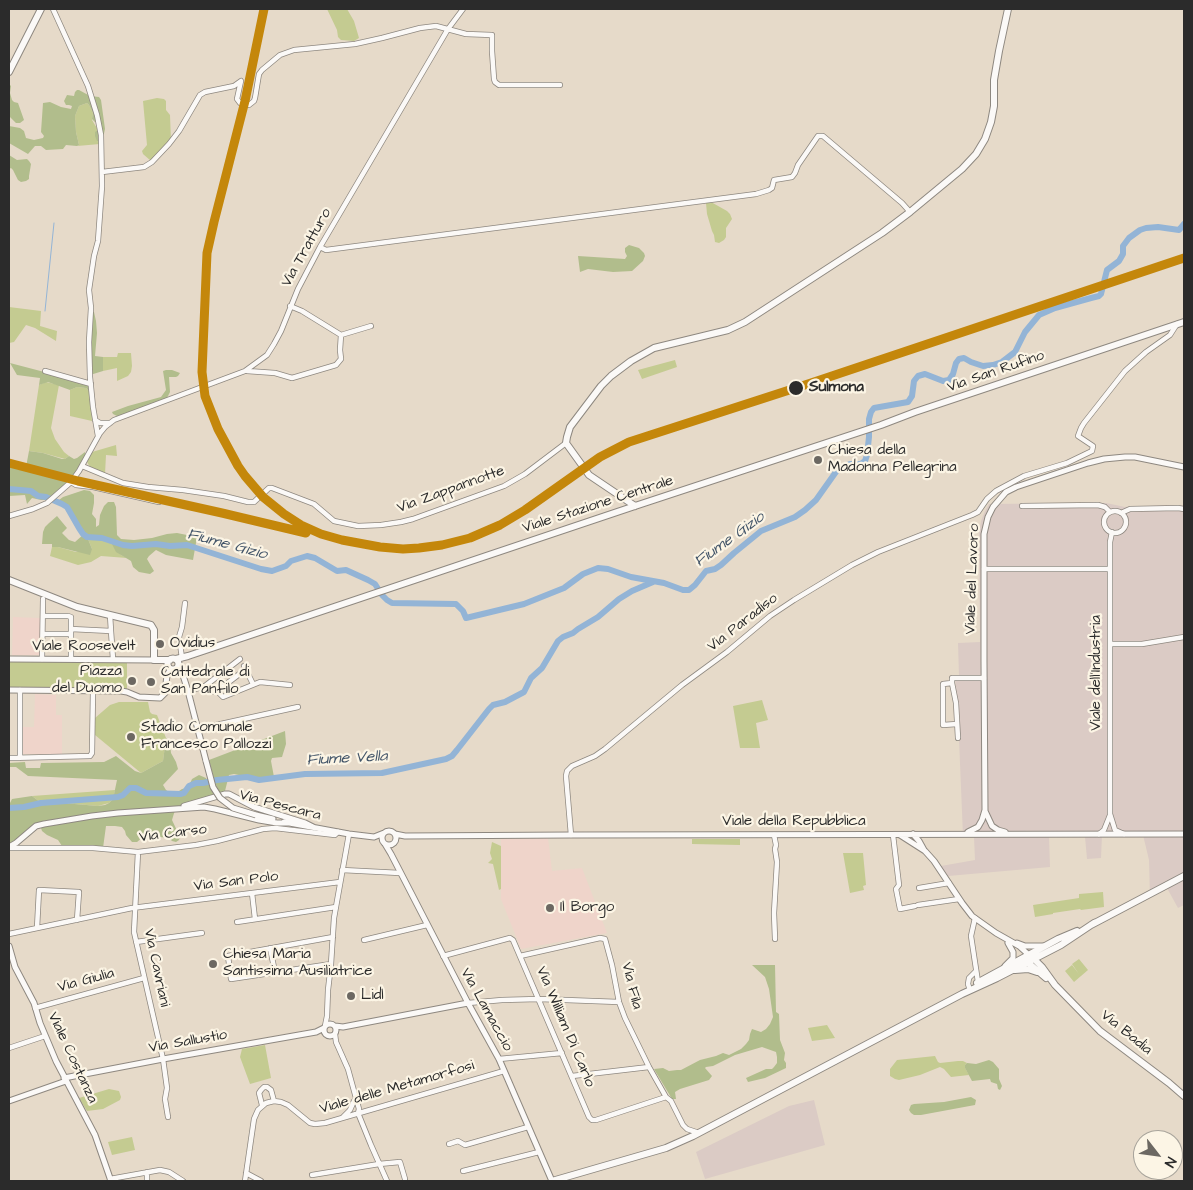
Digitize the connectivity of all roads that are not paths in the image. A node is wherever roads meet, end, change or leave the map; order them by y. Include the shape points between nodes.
1 (41, 9) edge
2 (53, 9) edge
3 (463, 9) edge
4 (1008, 9) edge
5 (448, 30) junction
6 (9, 72) edge
7 (560, 85) dead end
8 (102, 172) junction
9 (910, 212) junction
10 (320, 247) junction
11 (290, 306) junction
12 (1181, 323) edge
13 (371, 326) dead end
14 (341, 335) junction
15 (258, 363) junction
16 (45, 371) dead end
17 (245, 371) junction
18 (257, 371) junction
19 (91, 384) junction
20 (95, 420) junction
21 (110, 423) junction
22 (98, 436) junction
23 (566, 443) junction
24 (817, 446) joint
25 (82, 466) junction
26 (1184, 468) edge
27 (71, 482) junction
28 (1003, 486) junction
29 (1006, 492) junction
30 (158, 502) dead end
31 (635, 506) junction
32 (1022, 506) dead end
33 (1184, 508) edge
34 (1110, 512) junction
35 (1121, 513) junction
36 (9, 516) edge
37 (1112, 532) junction
38 (984, 569) junction
39 (1110, 569) junction
40 (9, 580) edge
41 (43, 598) dead end
42 (185, 603) dead end
43 (110, 615) junction
44 (43, 616) junction
45 (111, 631) junction
46 (71, 632) junction
47 (42, 634) junction
48 (1184, 637) edge
49 (1110, 644) junction
50 (9, 658) edge
51 (42, 659) junction
52 (71, 659) junction
53 (113, 659) junction
54 (240, 659) dead end
55 (156, 660) junction
56 (176, 663) junction
57 (984, 678) junction
58 (952, 683) junction
59 (253, 684) junction
60 (290, 685) dead end
61 (205, 686) junction
62 (9, 690) edge
63 (20, 690) junction
64 (93, 691) junction
65 (188, 691) junction
66 (217, 691) junction
67 (298, 707) dead end
68 (957, 724) junction
69 (198, 729) junction
70 (958, 738) dead end
71 (9, 758) edge
72 (20, 758) junction
73 (177, 809) junction
74 (985, 810) junction
75 (1110, 814) junction
76 (982, 820) junction
77 (989, 822) junction
78 (287, 823) junction
79 (1107, 823) junction
80 (1113, 825) junction
81 (315, 828) junction
82 (338, 832) junction
83 (384, 833) junction
84 (349, 834) junction
85 (395, 834) junction
86 (900, 834) junction
87 (913, 834) junction
88 (928, 834) junction
89 (960, 834) junction
90 (986, 834) junction
91 (1011, 834) junction
92 (1099, 834) junction
93 (1110, 834) junction
94 (1124, 834) junction
95 (1184, 834) edge
96 (571, 835) junction
97 (774, 835) junction
98 (893, 835) junction
99 (405, 836) junction
100 (374, 837) junction
101 (384, 843) junction
102 (394, 843) junction
103 (918, 844) junction
104 (9, 847) edge
105 (138, 852) junction
106 (391, 854) junction
107 (342, 870) junction
108 (400, 873) junction
109 (1184, 876) edge
110 (340, 882) junction
111 (949, 883) junction
112 (919, 888) dead end
113 (252, 893) junction
114 (959, 899) junction
115 (336, 907) junction
116 (135, 908) junction
117 (974, 918) junction
118 (255, 919) junction
119 (77, 920) junction
120 (237, 922) dead end
121 (427, 925) junction
122 (37, 928) junction
123 (202, 933) dead end
124 (9, 934) edge
125 (333, 937) junction
126 (775, 939) dead end
127 (364, 940) dead end
128 (136, 942) junction
129 (1009, 942) junction
130 (9, 946) edge
131 (270, 948) junction
132 (1048, 948) junction
133 (443, 956) junction
134 (520, 956) junction
135 (1028, 958) junction
136 (331, 964) junction
137 (1042, 967) junction
138 (976, 970) junction
139 (275, 972) junction
140 (1009, 972) junction
141 (994, 973) junction
142 (1043, 975) junction
143 (144, 978) junction
144 (978, 982) junction
145 (1055, 985) junction
146 (970, 989) junction
147 (539, 999) junction
148 (619, 1002) junction
149 (468, 1004) junction
150 (35, 1008) junction
151 (327, 1016) junction
152 (325, 1027) junction
153 (332, 1031) junction
154 (316, 1032) junction
155 (45, 1036) junction
156 (9, 1048) edge
157 (562, 1054) junction
158 (499, 1058) junction
159 (163, 1059) junction
160 (649, 1067) junction
161 (504, 1071) junction
162 (572, 1076) junction
163 (65, 1080) junction
164 (1184, 1096) edge
165 (666, 1097) junction
166 (354, 1098) junction
167 (9, 1101) edge
168 (274, 1101) junction
169 (262, 1105) junction
170 (371, 1110) junction
171 (358, 1114) junction
172 (168, 1117) dead end
173 (338, 1119) junction
174 (528, 1127) junction
175 (699, 1133) junction
176 (449, 1144) dead end
177 (539, 1152) junction
178 (379, 1164) junction
179 (463, 1171) dead end
180 (147, 1172) junction
181 (246, 1173) junction
182 (312, 1175) dead end
183 (405, 1179) dead end
184 (563, 1179) edge
185 (111, 1180) edge
186 (147, 1181) edge
187 (183, 1181) edge
188 (244, 1181) edge
189 (260, 1181) edge
190 (387, 1181) edge
191 (552, 1181) edge

1 - 6 main road
2 - 8 street via 94,102 101,135
3 - 5 street, Via Tratturo
4 - 9 main road via 994,80 994,106 984,139 962,169
5 - 7 street via 492,35 494,79 499,85
5 - 8 street via 436,26 420,28 354,44 294,50 280,55 259,74 254,102 240,103 237,99 241,81 234,86 205,92 174,138 152,162 144,167
5 - 10 street, Via Tratturo
8 - 19 street via 98,242 89,290
9 - 10 street via 823,136 818,136 792,177 774,180 772,188 756,194 326,250
9 - 23 main road via 745,322 728,330 654,348 631,361 601,386 570,427
10 - 11 street, Via Tratturo
11 - 14 street
11 - 15 street, Via Tratturo via 274,344
12 - 24 main road, Via San Rufino
12 - 28 street, Via Paradiso via 1124,371 1084,423 1078,436 1093,446 1092,451
13 - 14 street
14 - 18 street via 341,359 336,365 292,378
15 - 17 street, Via Tratturo
15 - 18 street
16 - 19 street
17 - 18 street
17 - 21 street, Via Tratturo
19 - 20 street
20 - 21 street
20 - 22 street
21 - 22 street, Via Tratturo
22 - 25 street, Via Tratturo
23 - 25 street, Via Zappannotte via 504,486 401,522 381,525 358,526 334,521 314,504 272,488 254,502 248,502 123,483
23 - 31 main road via 589,475
24 - 31 main road, Viale Stazione Centrale
25 - 27 street, Via Tratturo
26 - 29 street, Viale del Lavoro via 1135,457 1114,458 1088,463
27 - 30 street
27 - 36 street, Via Tratturo via 33,509
28 - 29 street
28 - 96 street, Via Paradiso via 987,499 978,512 878,552 794,600 682,685 605,749 572,766 566,776
29 - 38 street, Viale del Lavoro via 988,517 984,534
31 - 56 main road, Viale Stazione Centrale
32 - 34 street via 1098,505
33 - 35 street via 1130,509
34 - 35 street
34 - 37 street via 1104,523
35 - 37 street via 1126,519 1125,527 1119,532
37 - 39 street, Viale dell'Industria
38 - 39 street
38 - 57 street, Viale del Lavoro
39 - 49 street, Viale dell'Industria
40 - 43 main road via 70,605
41 - 44 street
42 - 56 street
43 - 45 street
43 - 55 main road via 153,627
44 - 46 street via 70,616
44 - 47 street
45 - 46 street
45 - 53 street
46 - 47 street
46 - 52 street
47 - 51 street
48 - 49 street via 1142,644
49 - 75 street, Viale dell'Industria
50 - 51 street, Viale Roosevelt
51 - 52 street, Viale Roosevelt
52 - 53 street, Viale Roosevelt
53 - 55 street, Viale Roosevelt
54 - 61 street
55 - 56 main road, Viale Roosevelt
56 - 64 street via 168,673 162,698
56 - 65 street, Via Pescara
57 - 58 street via 952,678
57 - 74 street, Viale del Lavoro
58 - 68 street
58 - 68 street via 943,684 943,725
59 - 60 street
59 - 66 street via 223,697
59 - 66 street via 245,667
61 - 65 street
61 - 66 street via 208,692
62 - 63 street
63 - 64 street
63 - 72 street
64 - 72 street via 91,755
65 - 69 street, Via Pescara
67 - 69 street
68 - 70 street
69 - 78 street, Via Pescara, bridge via 213,787 220,798 233,808
71 - 72 street
73 - 78 street via 210,808
73 - 81 street via 230,794
73 - 104 street via 100,815 44,824 31,829
74 - 76 street
74 - 77 street
75 - 79 street, Viale dell'Industria
75 - 80 street, Viale dell'Industria
76 - 89 street via 972,831
76 - 90 street
77 - 90 street
77 - 91 street via 998,830
78 - 81 street, Via Pescara
79 - 92 street, Viale dell'Industria
79 - 93 street
80 - 93 street
80 - 94 street via 1115,830
81 - 82 street, Via Pescara
82 - 84 street, Via Pescara
82 - 105 street, Via Carso via 335,835 263,829 196,845
83 - 85 street via 390,831
83 - 100 street, Via Pescara
83 - 101 street
84 - 100 street, Via Pescara
84 - 107 street
85 - 99 street, Viale della Repubblica
85 - 102 street
86 - 87 street, Viale della Repubblica
86 - 98 street, Viale della Repubblica
86 - 103 street
87 - 88 street, Viale della Repubblica
87 - 103 street via 912,839
88 - 89 street, Viale della Repubblica
88 - 103 street
89 - 90 street, Viale della Repubblica
90 - 91 street, Viale della Repubblica
91 - 92 street, Viale della Repubblica
92 - 93 street, Viale della Repubblica
93 - 94 street, Viale della Repubblica
94 - 95 street, Viale della Repubblica
96 - 97 street, Viale della Repubblica
96 - 99 street, Viale della Repubblica
97 - 98 street, Viale della Repubblica
97 - 126 street via 777,862
98 - 114 street via 900,909
99 - 102 street, Viale della Repubblica
100 - 101 street, Via Pescara
101 - 102 street via 390,846
101 - 106 street, Via Lamaccio
102 - 106 street
103 - 111 street
104 - 105 street, Via Carso
105 - 116 street, Via Cavriani
106 - 108 street, Via Lamaccio
107 - 108 street
107 - 110 street
108 - 121 street, Via Lamaccio
109 - 132 main road via 1094,924 1058,939
110 - 113 street, Via San Polo
110 - 115 street
111 - 112 street
111 - 114 street
113 - 116 street, Via San Polo
113 - 118 street
114 - 117 street
115 - 118 street
115 - 125 street
116 - 119 street, Via San Polo
116 - 128 street, Via Cavriani
117 - 129 street
117 - 138 street via 971,936
118 - 120 street
119 - 122 street, Via San Polo
119 - 122 street via 79,892 38,890
121 - 127 street
121 - 133 street, Via Lamaccio
122 - 124 street, Via San Polo
123 - 128 street
125 - 131 street
125 - 136 street
128 - 143 street, Via Cavriani
129 - 132 street
129 - 135 street via 1019,946
129 - 141 street via 1013,958
130 - 150 street, Viale Costanza via 15,967
131 - 139 street
131 - 139 street via 228,956 231,979
132 - 135 main road
132 - 137 main road
133 - 134 street, Via William Di Carlo via 510,938
133 - 149 street, Via Lamaccio
134 - 147 street, Via William Di Carlo
134 - 148 street, Via Fila via 603,938
135 - 137 main road, Via Badia
135 - 140 main road
135 - 141 main road
135 - 142 main road, Via Badia
136 - 139 street
136 - 151 street
137 - 145 main road, Via Badia
138 - 144 street
138 - 146 street via 969,978
140 - 142 main road, Via Badia via 1028,969
140 - 146 main road
141 - 144 main road
142 - 145 main road, Via Badia
143 - 150 street, Via Giulia
143 - 159 street, Via Cavriani
144 - 146 main road
145 - 164 main road, Via Badia via 1100,1031
146 - 175 main road
147 - 148 street
147 - 149 street
147 - 157 street, Via William Di Carlo
148 - 160 street, Via Fila
149 - 153 street
149 - 158 street, Via Lamaccio
150 - 155 street, Viale Costanza
151 - 152 street
151 - 153 street
152 - 153 street via 324,1031
152 - 153 street, Via Sallustio via 328,1024
152 - 154 street, Via Sallustio
153 - 154 street, Via Sallustio
153 - 166 street via 348,1069
154 - 159 street, Via Sallustio
155 - 156 street
155 - 163 street, Viale Costanza
157 - 158 street
157 - 162 street, Via William Di Carlo
158 - 161 street, Via Lamaccio
159 - 163 street, Via Sallustio
159 - 172 street, Via Cavriani
160 - 162 street
160 - 165 street, Via Fila
161 - 170 street, Viale delle Metamorfosi
161 - 174 street, Via Lamaccio
162 - 165 street, Via William Di Carlo via 592,1120
163 - 167 street, Via Sallustio
163 - 185 street, Viale Costanza via 95,1135
165 - 175 street, Via Fila via 687,1129
166 - 170 street
166 - 171 street
166 - 173 street via 346,1114
168 - 169 street
168 - 169 street, Viale delle Metamorfosi via 270,1088 264,1087 259,1093
168 - 173 street, Viale delle Metamorfosi via 284,1103 310,1123
169 - 181 street via 254,1119
170 - 171 street, Viale delle Metamorfosi
171 - 173 street, Viale delle Metamorfosi
171 - 178 street
174 - 176 street via 464,1145 458,1141
174 - 177 street, Via Lamaccio
175 - 184 main road via 666,1148
177 - 179 street
177 - 191 street, Via Lamaccio
178 - 182 street
178 - 183 street via 400,1162
178 - 190 street
180 - 185 street
180 - 186 street
180 - 187 street via 169,1172
181 - 188 street
181 - 189 street
184 - 191 main road

